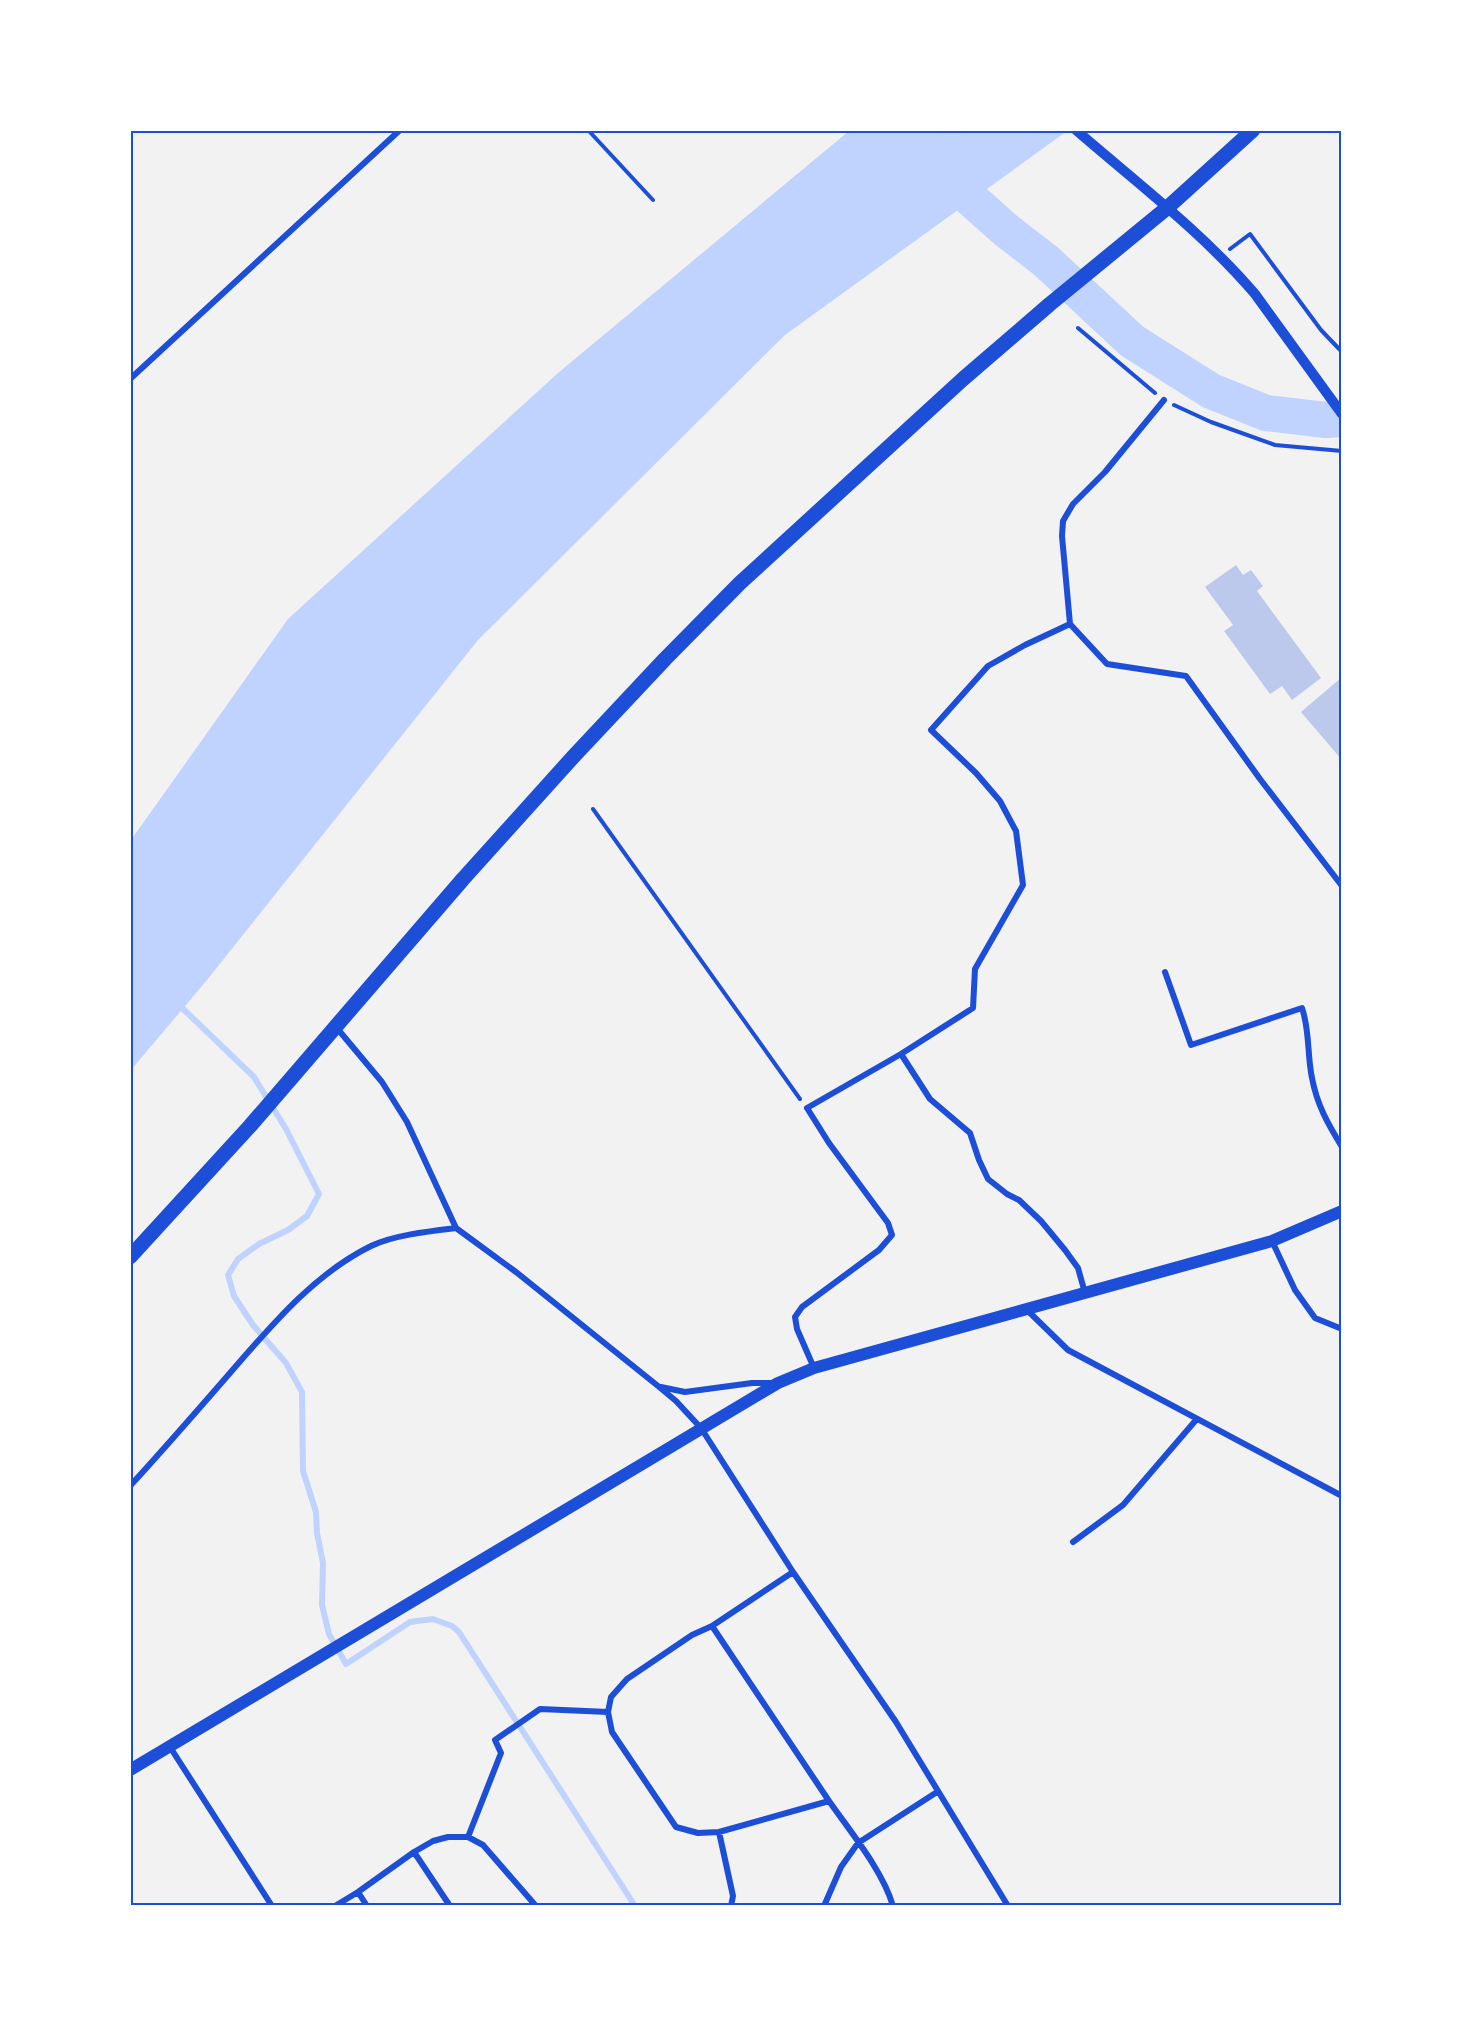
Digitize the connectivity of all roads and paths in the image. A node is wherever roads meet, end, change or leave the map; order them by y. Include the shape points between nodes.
1 (400, 130) edge
2 (588, 130) edge
3 (1076, 130) edge
4 (1253, 130) edge
5 (653, 200) dead end
6 (1167, 208) junction
7 (1220, 256) junction
8 (1077, 328) dead end
9 (1341, 352) edge
10 (130, 379) edge
11 (1164, 400) junction
12 (1341, 414) edge
13 (1341, 451) edge
14 (1071, 624) junction
15 (594, 809) dead end
16 (1341, 886) edge
17 (1165, 972) dead end
18 (336, 1027) junction
19 (901, 1054) junction
20 (807, 1108) junction
21 (1341, 1147) edge
22 (1341, 1211) edge
23 (456, 1228) junction
24 (1272, 1241) junction
25 (130, 1257) edge
26 (1086, 1293) junction
27 (1027, 1310) junction
28 (1341, 1329) edge
29 (814, 1368) junction
30 (778, 1383) junction
31 (658, 1386) junction
32 (1196, 1420) junction
33 (701, 1428) junction
34 (130, 1486) edge
35 (1341, 1496) edge
36 (1072, 1542) dead end
37 (793, 1572) junction
38 (712, 1626) junction
39 (608, 1712) junction
40 (170, 1747) junction
41 (130, 1770) edge
42 (937, 1792) junction
43 (829, 1801) junction
44 (719, 1832) junction
45 (468, 1837) junction
46 (858, 1843) junction
47 (414, 1852) junction
48 (358, 1892) junction
49 (272, 1905) edge
50 (335, 1905) edge
51 (367, 1905) edge
52 (450, 1905) edge
53 (536, 1905) edge
54 (731, 1905) edge
55 (824, 1905) edge
56 (893, 1905) edge
57 (1008, 1905) edge

1 - 10 street
2 - 5 path
3 - 6 street
4 - 6 main road
6 - 7 street
6 - 18 main road via 1050,304 792,533 665,659 471,870
7 - 9 path via 1250,234
7 - 12 street via 1255,294
8 - 11 path
11 - 13 path via 1275,445
11 - 14 street via 1105,472 1073,504 1063,521
14 - 16 street via 1107,664 1186,676
14 - 19 street via 988,666 931,730 1000,801 1016,831 1023,885 975,969 973,1008
15 - 20 path
17 - 21 street via 1191,1045 1302,1008 1320,1112
18 - 23 street via 382,1082 407,1122
18 - 25 main road
19 - 20 street
19 - 26 street via 930,1099 970,1133 988,1179 1019,1200 1065,1250 1078,1268
20 - 29 street via 888,1223 892,1235 879,1250 801,1307 795,1317
22 - 24 main road
23 - 31 street
23 - 34 street via 373,1245 339,1264 272,1326
24 - 26 main road
24 - 28 street via 1295,1290 1315,1318
26 - 27 main road
27 - 29 main road
27 - 32 street via 1068,1350
29 - 30 main road
30 - 31 street via 685,1392
30 - 33 main road
31 - 33 street
32 - 35 street
32 - 36 street via 1123,1505
33 - 37 street
33 - 40 main road
37 - 38 street
37 - 42 street via 896,1722
38 - 39 street via 627,1679 611,1697
38 - 43 street
39 - 44 street via 612,1732 676,1827 698,1833
39 - 45 street via 540,1708 495,1740 501,1753
40 - 41 main road
40 - 49 street
42 - 46 street
42 - 57 street
43 - 44 street
43 - 46 street
44 - 54 street via 733,1896
45 - 47 street via 433,1841
45 - 53 street via 483,1845
46 - 55 street via 841,1867
46 - 56 street via 890,1893
47 - 48 street
47 - 52 street
48 - 50 street
48 - 51 street

